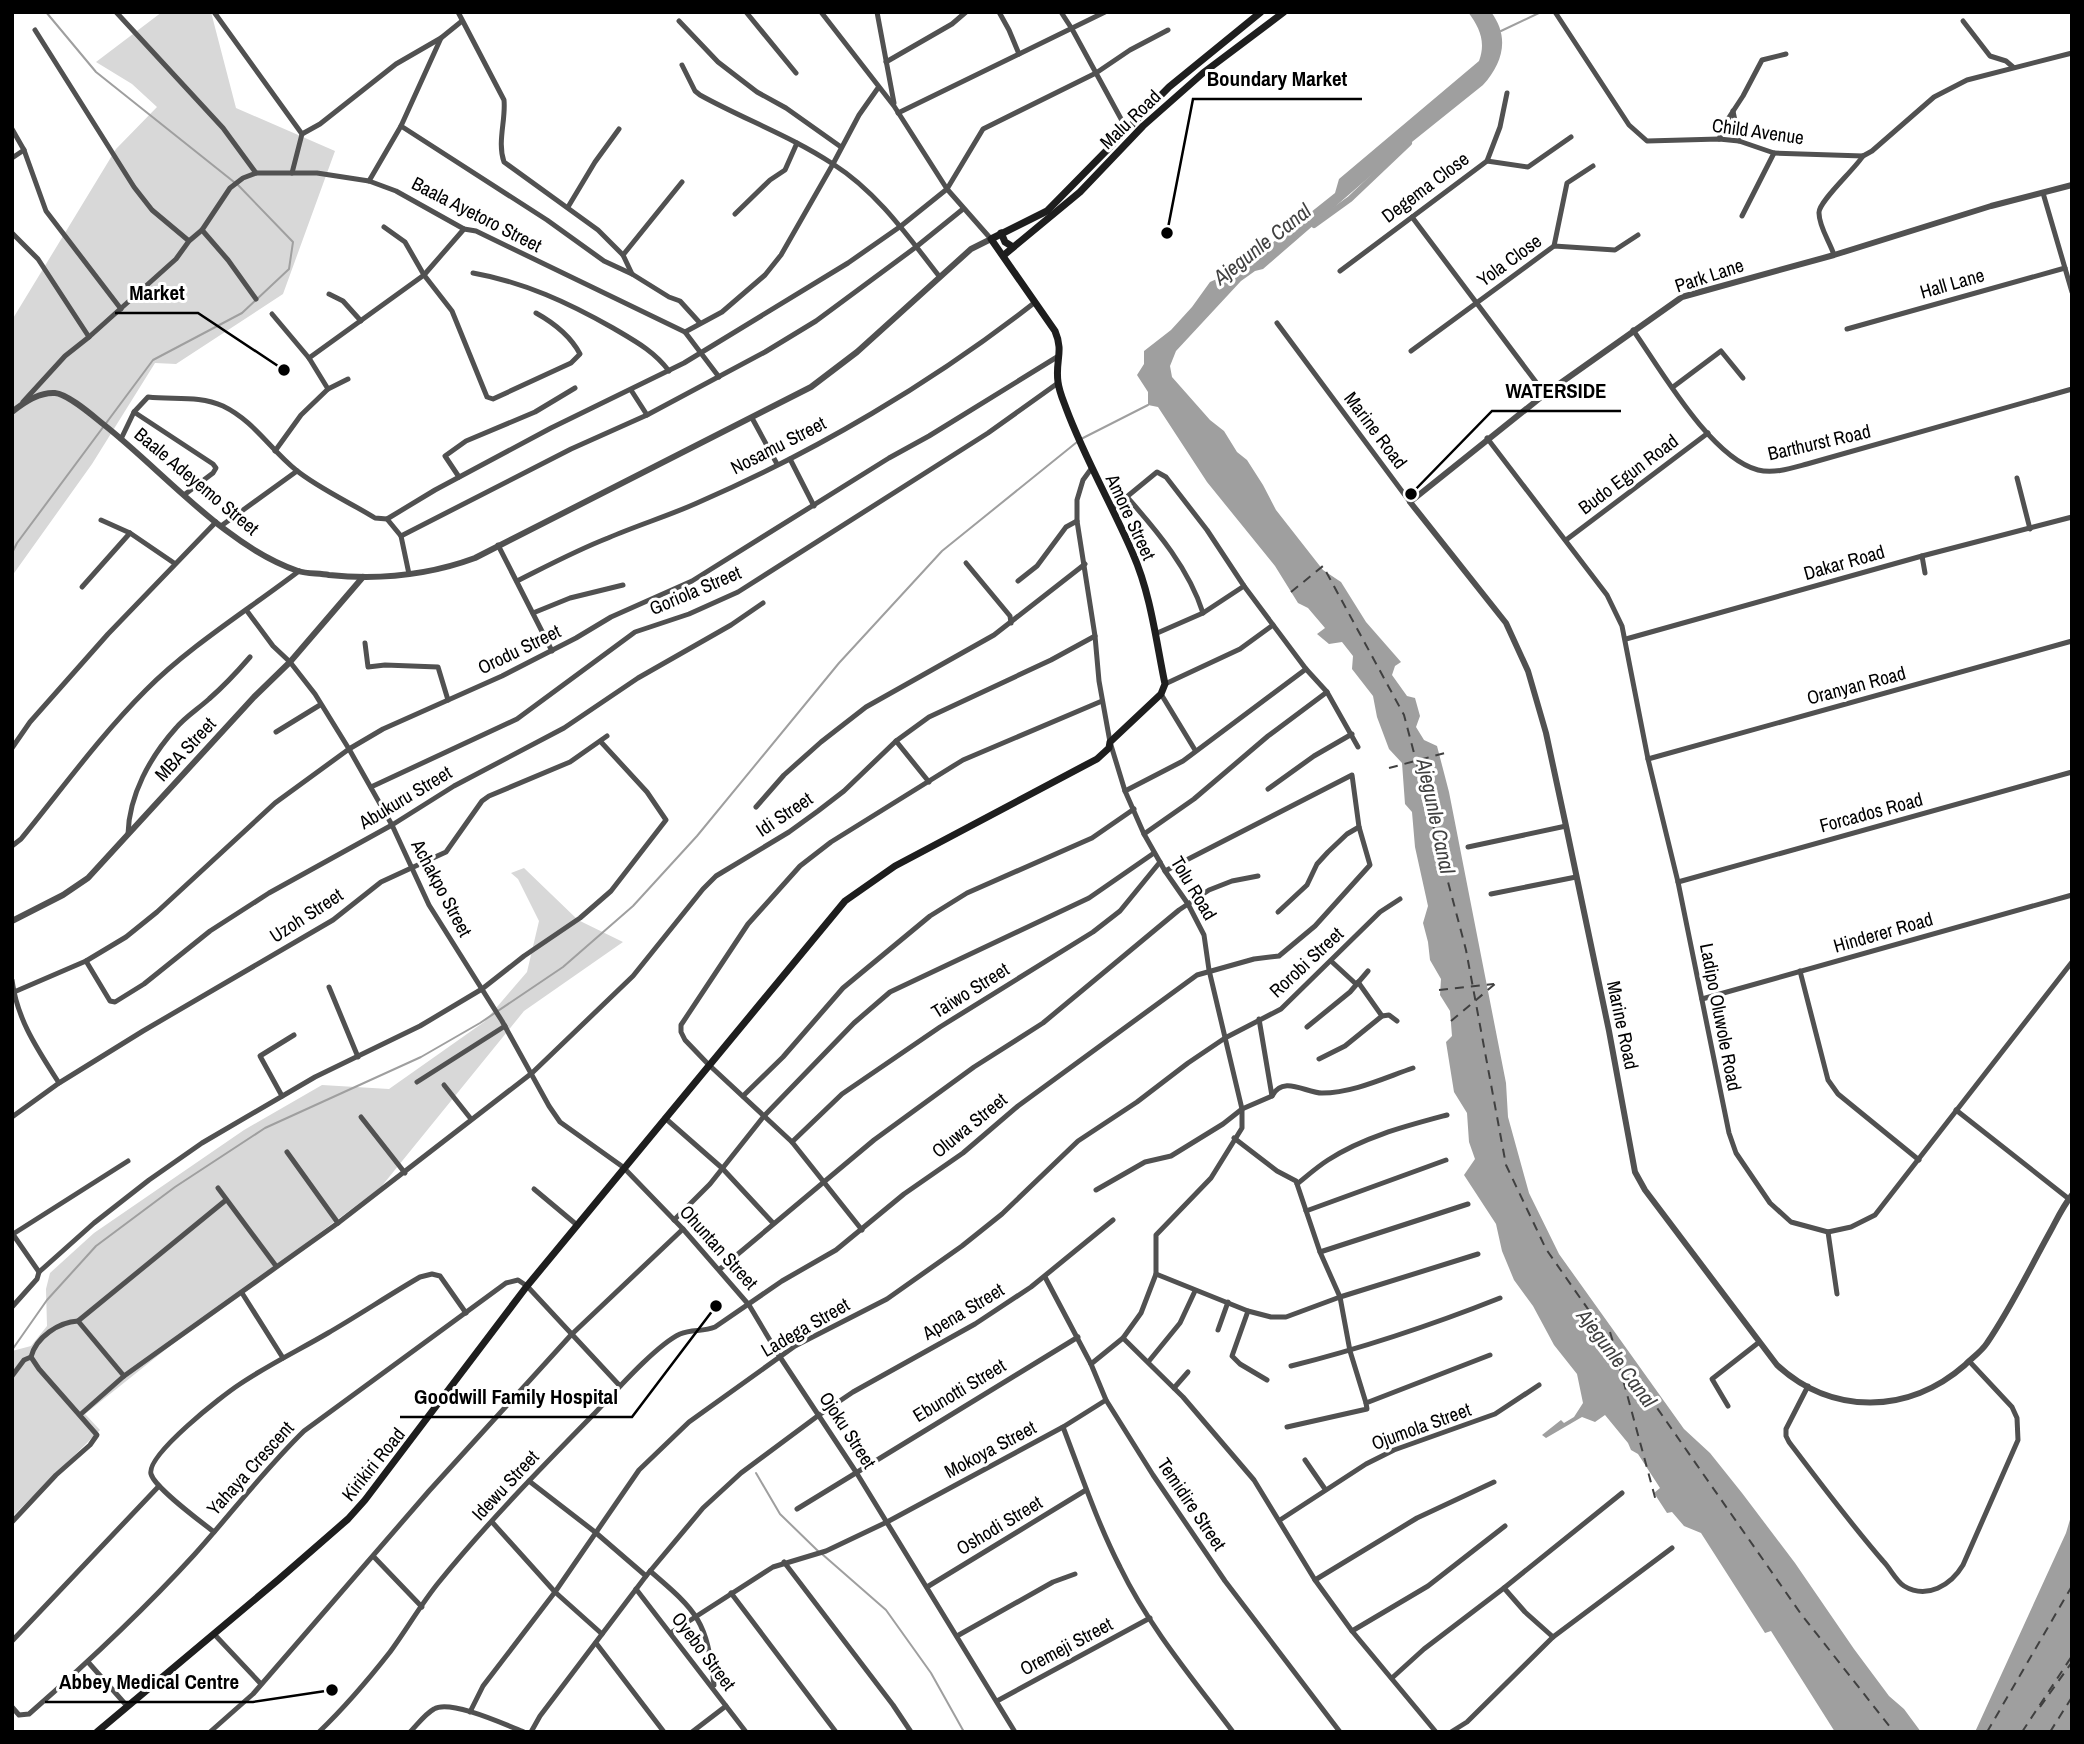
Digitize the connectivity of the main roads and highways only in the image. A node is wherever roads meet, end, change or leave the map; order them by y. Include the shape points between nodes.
1 (1261, 12) edge
2 (1284, 12) edge
3 (1136, 118) junction
4 (1143, 126) junction
5 (1001, 233) junction
6 (988, 240) joint
7 (1013, 247) junction
8 (1004, 255) junction
9 (1161, 694) joint
10 (97, 1732) edge

1 - 3 main road, Malu Road
2 - 4 main road, Malu Road
3 - 4 main road
3 - 5 main road, Malu Road via 1047,211
4 - 7 main road, Malu Road via 1080,192
5 - 6 main road, Malu Road
5 - 7 main road
6 - 8 main road, Amore Street
7 - 8 main road, Malu Road
8 - 9 main road, Amore Street via 1060,343 1058,383 1072,425 1133,554 1149,603 1165,684
9 - 10 main road, Kirikiri Road via 1097,760 895,866 845,901 527,1286 365,1500 326,1539

